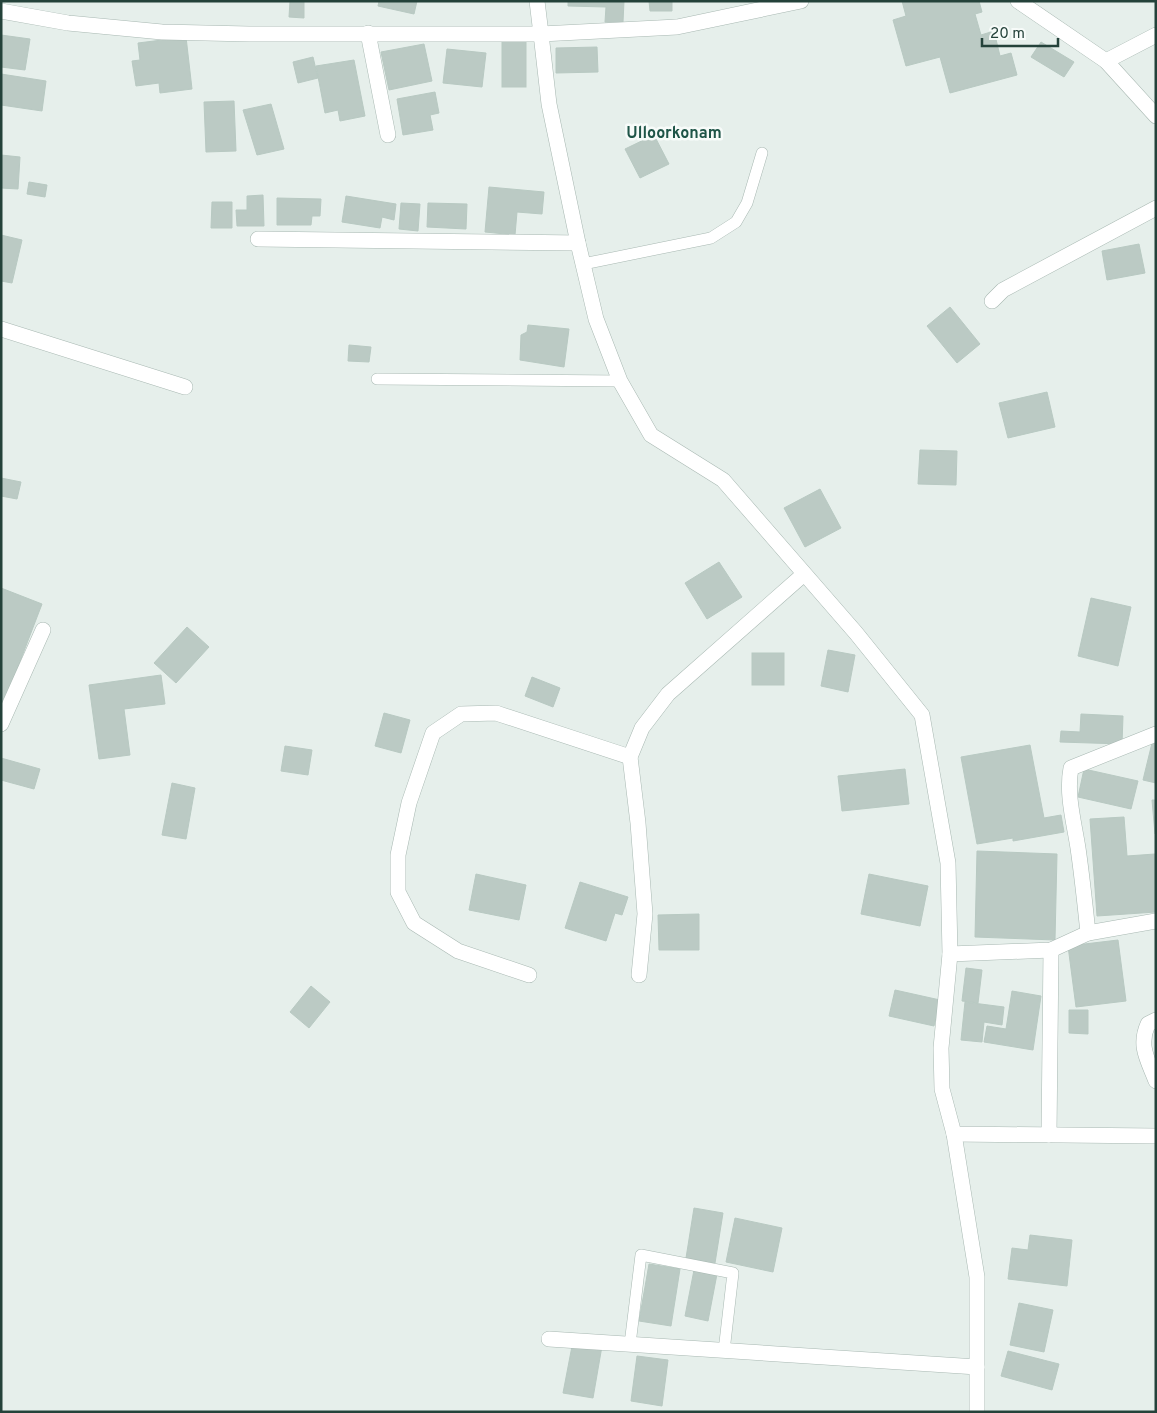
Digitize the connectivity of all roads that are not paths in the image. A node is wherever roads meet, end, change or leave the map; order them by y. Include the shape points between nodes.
1 (537, 1) edge
2 (801, 1) edge
3 (1018, 1) edge
4 (1, 11) edge
5 (368, 34) junction
6 (541, 34) junction
7 (1156, 35) edge
8 (1106, 61) junction
9 (1156, 116) edge
10 (388, 135) dead end
11 (762, 153) dead end
12 (1156, 208) edge
13 (258, 238) dead end
14 (578, 243) junction
15 (583, 264) junction
16 (992, 301) dead end
17 (1, 329) edge
18 (377, 379) dead end
19 (620, 382) junction
20 (185, 387) dead end
21 (804, 574) junction
22 (43, 630) dead end
23 (1, 724) edge
24 (1156, 734) edge
25 (630, 757) junction
26 (1156, 921) edge
27 (1088, 932) junction
28 (1051, 950) junction
29 (950, 954) junction
30 (529, 975) dead end
31 (639, 975) dead end
32 (1156, 1020) edge
33 (1156, 1081) edge
34 (954, 1134) junction
35 (1049, 1135) junction
36 (1156, 1136) edge
37 (549, 1339) dead end
38 (630, 1344) junction
39 (724, 1350) junction
40 (977, 1367) junction
41 (977, 1412) edge

1 - 6 street
2 - 6 street via 678,27
3 - 8 street
4 - 5 street via 68,23 162,32
5 - 6 street
5 - 10 street
6 - 14 street via 549,104
7 - 8 street
8 - 9 street
11 - 15 lane via 748,203 736,222 712,238
12 - 16 street via 1003,290
13 - 14 street
14 - 15 street
15 - 19 street via 596,318
17 - 20 street
18 - 19 lane
19 - 21 street via 651,435 723,480
21 - 25 street via 668,694 642,728
21 - 29 street via 856,632 922,715 948,863
22 - 23 street
24 - 27 street via 1071,768 1072,814
25 - 30 street via 496,713 461,714 433,733 409,803 398,855 398,892 414,923 458,951
25 - 31 street via 645,914
26 - 27 street
27 - 28 street
28 - 29 street
28 - 35 street
29 - 34 street via 941,1048 942,1089
32 - 33 street via 1148,1024 1143,1047
34 - 35 street
34 - 40 street via 977,1277
35 - 36 street
37 - 38 street
38 - 39 street
38 - 39 lane via 640,1255 733,1273
39 - 40 street
40 - 41 street

